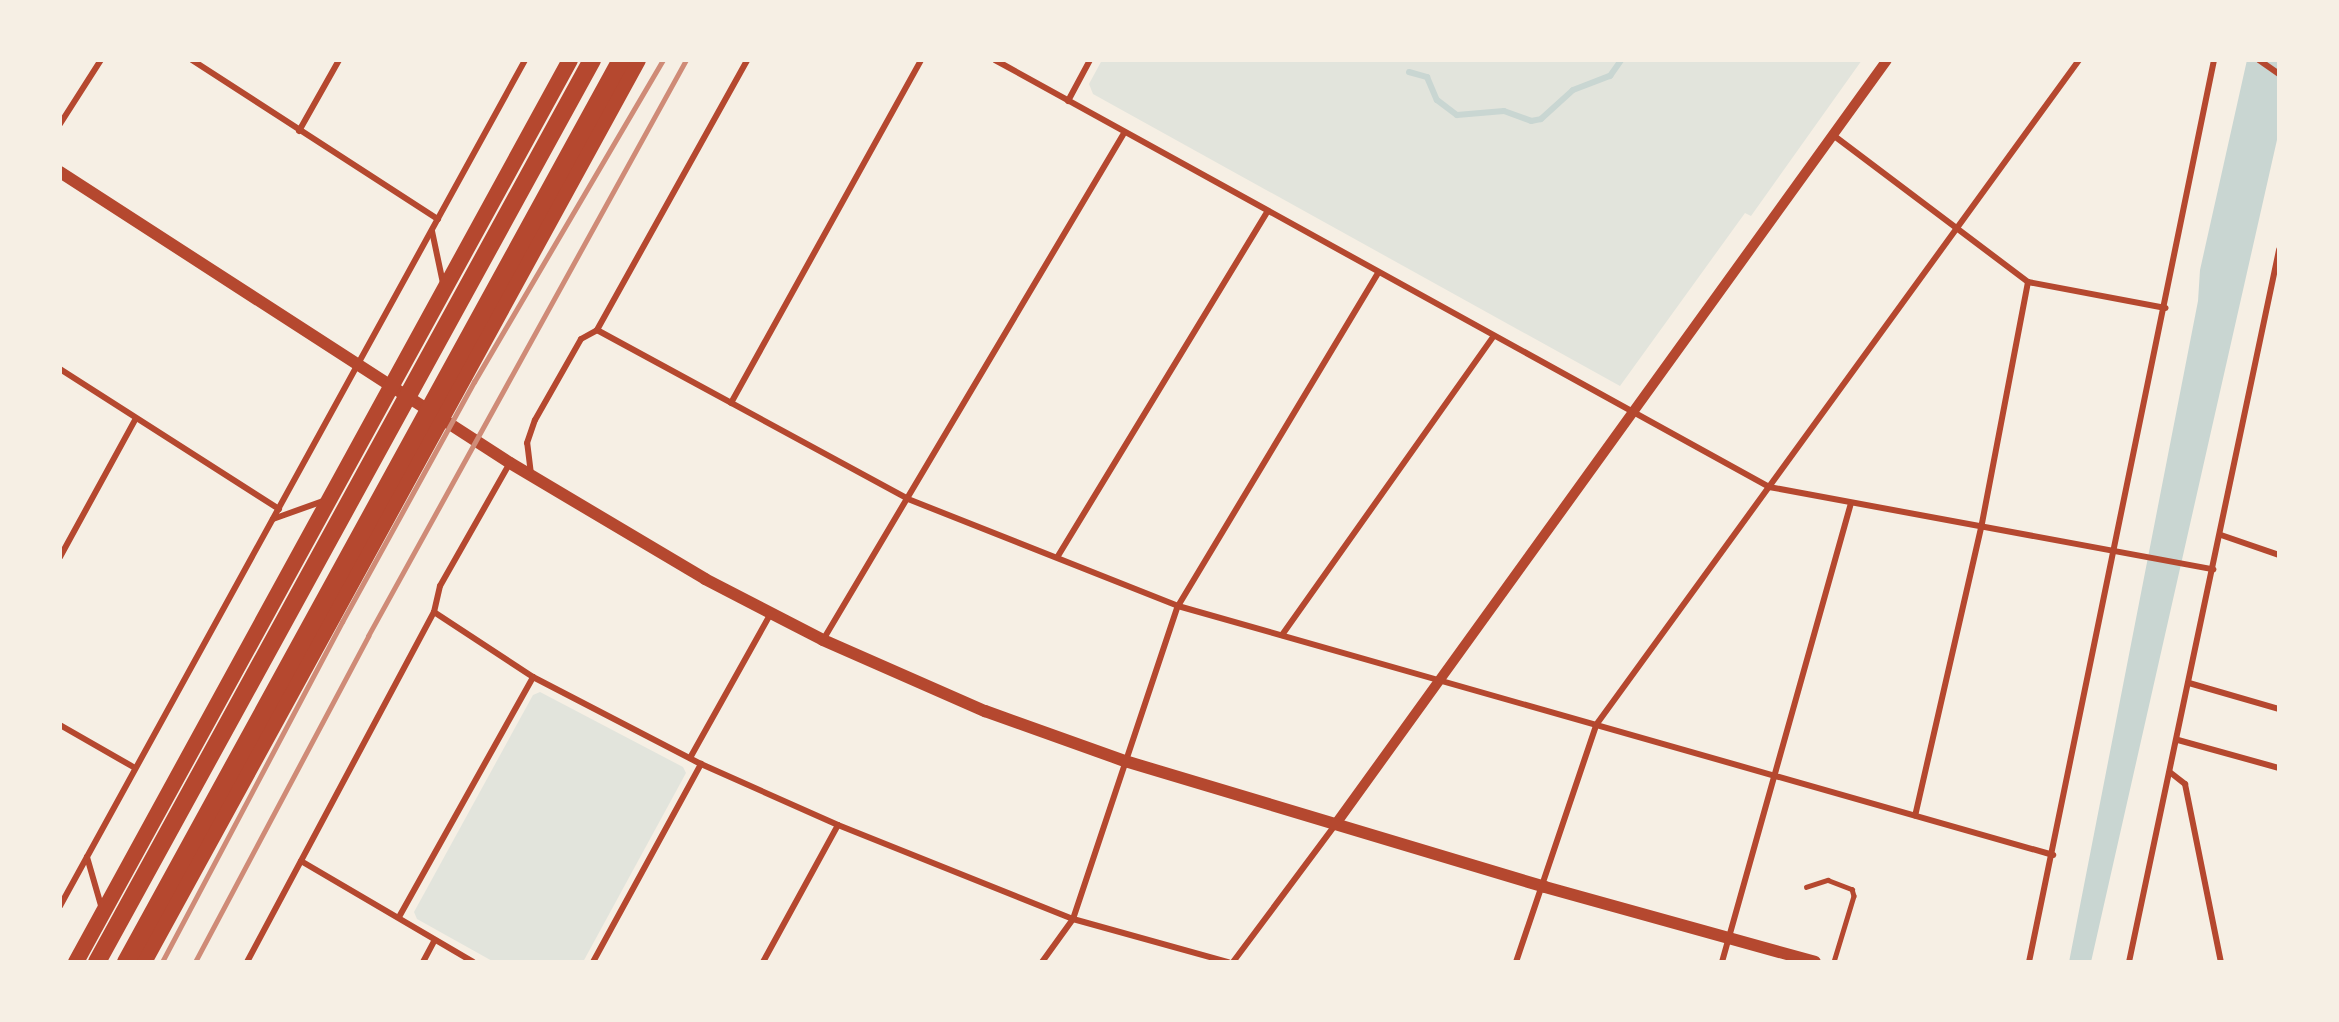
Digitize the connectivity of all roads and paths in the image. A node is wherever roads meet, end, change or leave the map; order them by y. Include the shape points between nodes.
1 (101, 60) edge
2 (192, 60) edge
3 (339, 60) edge
4 (525, 60) edge
5 (570, 60) edge
6 (592, 60) edge
7 (621, 60) edge
8 (639, 60) edge
9 (747, 60) edge
10 (921, 60) edge
11 (995, 60) edge
12 (1090, 60) edge
13 (1887, 60) edge
14 (2079, 60) edge
15 (2214, 60) edge
16 (2259, 60) edge
17 (2279, 74) edge
18 (1068, 101) junction
19 (60, 124) edge
20 (299, 131) junction
21 (1124, 133) junction
22 (1833, 135) junction
23 (60, 172) edge
24 (1267, 212) junction
25 (438, 219) junction
26 (1959, 229) junction
27 (432, 230) junction
28 (2279, 250) edge
29 (1378, 273) junction
30 (2028, 282) junction
31 (444, 289) junction
32 (2166, 308) junction
33 (597, 330) junction
34 (1493, 337) junction
35 (357, 364) junction
36 (60, 369) edge
37 (391, 386) junction
38 (731, 403) junction
39 (1632, 412) junction
40 (135, 420) junction
41 (441, 420) junction
42 (510, 463) junction
43 (534, 478) junction
44 (1769, 487) junction
45 (327, 499) junction
46 (908, 499) junction
47 (1851, 504) junction
48 (279, 509) junction
49 (273, 519) junction
50 (1981, 528) junction
51 (2221, 535) junction
52 (2114, 553) junction
53 (2279, 555) edge
54 (1058, 556) junction
55 (60, 557) edge
56 (2213, 569) junction
57 (1178, 606) junction
58 (434, 612) junction
59 (771, 613) junction
60 (1282, 635) junction
61 (823, 640) junction
62 (533, 676) junction
63 (1438, 679) junction
64 (2189, 683) junction
65 (2279, 709) edge
66 (60, 725) edge
67 (1596, 725) junction
68 (2178, 740) junction
69 (690, 758) junction
70 (1125, 761) junction
71 (701, 764) junction
72 (135, 768) junction
73 (2279, 768) edge
74 (2171, 773) junction
75 (1773, 776) junction
76 (1915, 816) junction
77 (838, 825) junction
78 (1335, 825) junction
79 (2053, 855) junction
80 (87, 857) junction
81 (302, 861) junction
82 (1545, 886) junction
83 (1806, 887) dead end
84 (60, 906) edge
85 (102, 909) junction
86 (399, 917) junction
87 (1073, 919) junction
88 (1728, 939) junction
89 (434, 941) junction
90 (76, 962) edge
91 (97, 962) edge
92 (126, 962) edge
93 (144, 962) edge
94 (247, 962) edge
95 (423, 962) edge
96 (473, 962) edge
97 (593, 962) edge
98 (763, 962) edge
99 (1042, 962) edge
100 (1228, 962) edge
101 (1233, 962) edge
102 (1516, 962) edge
103 (1722, 962) edge
104 (1815, 962) edge
105 (1834, 962) edge
106 (2029, 962) edge
107 (2129, 962) edge
108 (2220, 962) edge

1 - 19 street
2 - 20 street
3 - 20 street
4 - 25 street
5 - 31 highway
6 - 91 highway
7 - 92 highway
8 - 41 highway
9 - 33 street
10 - 38 street
11 - 18 street
12 - 18 street
13 - 22 street
14 - 26 street
15 - 32 street
16 - 17 street
18 - 21 street
20 - 25 street
21 - 24 street
21 - 46 street
22 - 26 street
22 - 39 street
23 - 35 main road
24 - 29 street
24 - 54 street
25 - 27 street
26 - 30 street
26 - 44 street
27 - 31 street
27 - 35 street
28 - 51 street
29 - 34 street
29 - 57 street
30 - 32 street
30 - 50 street
31 - 37 highway
32 - 52 street
33 - 38 street
33 - 43 street via 581,339 531,430 526,458
34 - 39 street
34 - 60 street
35 - 37 main road
35 - 48 street
36 - 40 street
37 - 41 main road
37 - 45 highway
38 - 46 street
39 - 44 street
39 - 63 street
40 - 48 street
40 - 55 street
41 - 42 main road
41 - 93 highway
42 - 43 main road
42 - 58 street via 440,586
43 - 59 main road via 705,579
44 - 47 street
44 - 67 street
45 - 49 street
45 - 85 highway
46 - 54 street
46 - 61 street
47 - 50 street
47 - 75 street
48 - 49 street
49 - 72 street
50 - 52 street
50 - 76 street
51 - 53 street
51 - 56 street
52 - 56 street
52 - 79 street
54 - 57 street
56 - 64 street
57 - 60 street
57 - 70 street
58 - 62 street
58 - 81 street
59 - 61 main road
59 - 69 street
60 - 63 street
61 - 70 main road via 985,711
62 - 69 street
62 - 86 street
63 - 67 street
63 - 78 street
64 - 65 street
64 - 68 street
66 - 72 street
67 - 75 street
67 - 82 street
68 - 73 street
68 - 74 street
69 - 71 street
70 - 78 main road
70 - 87 street
71 - 77 street
71 - 97 street
72 - 80 street
74 - 107 street
74 - 108 street via 2185,784
75 - 76 street
75 - 88 street
76 - 79 street
77 - 87 street
77 - 98 street
78 - 82 main road
78 - 101 street
79 - 106 street
80 - 84 street
80 - 85 street
81 - 86 street
81 - 94 street
82 - 88 main road
82 - 102 street
83 - 105 lane via 1828,880 1852,889
85 - 90 highway
86 - 89 street
87 - 99 street
87 - 100 street
88 - 103 street
88 - 104 main road
89 - 95 street
89 - 96 street

